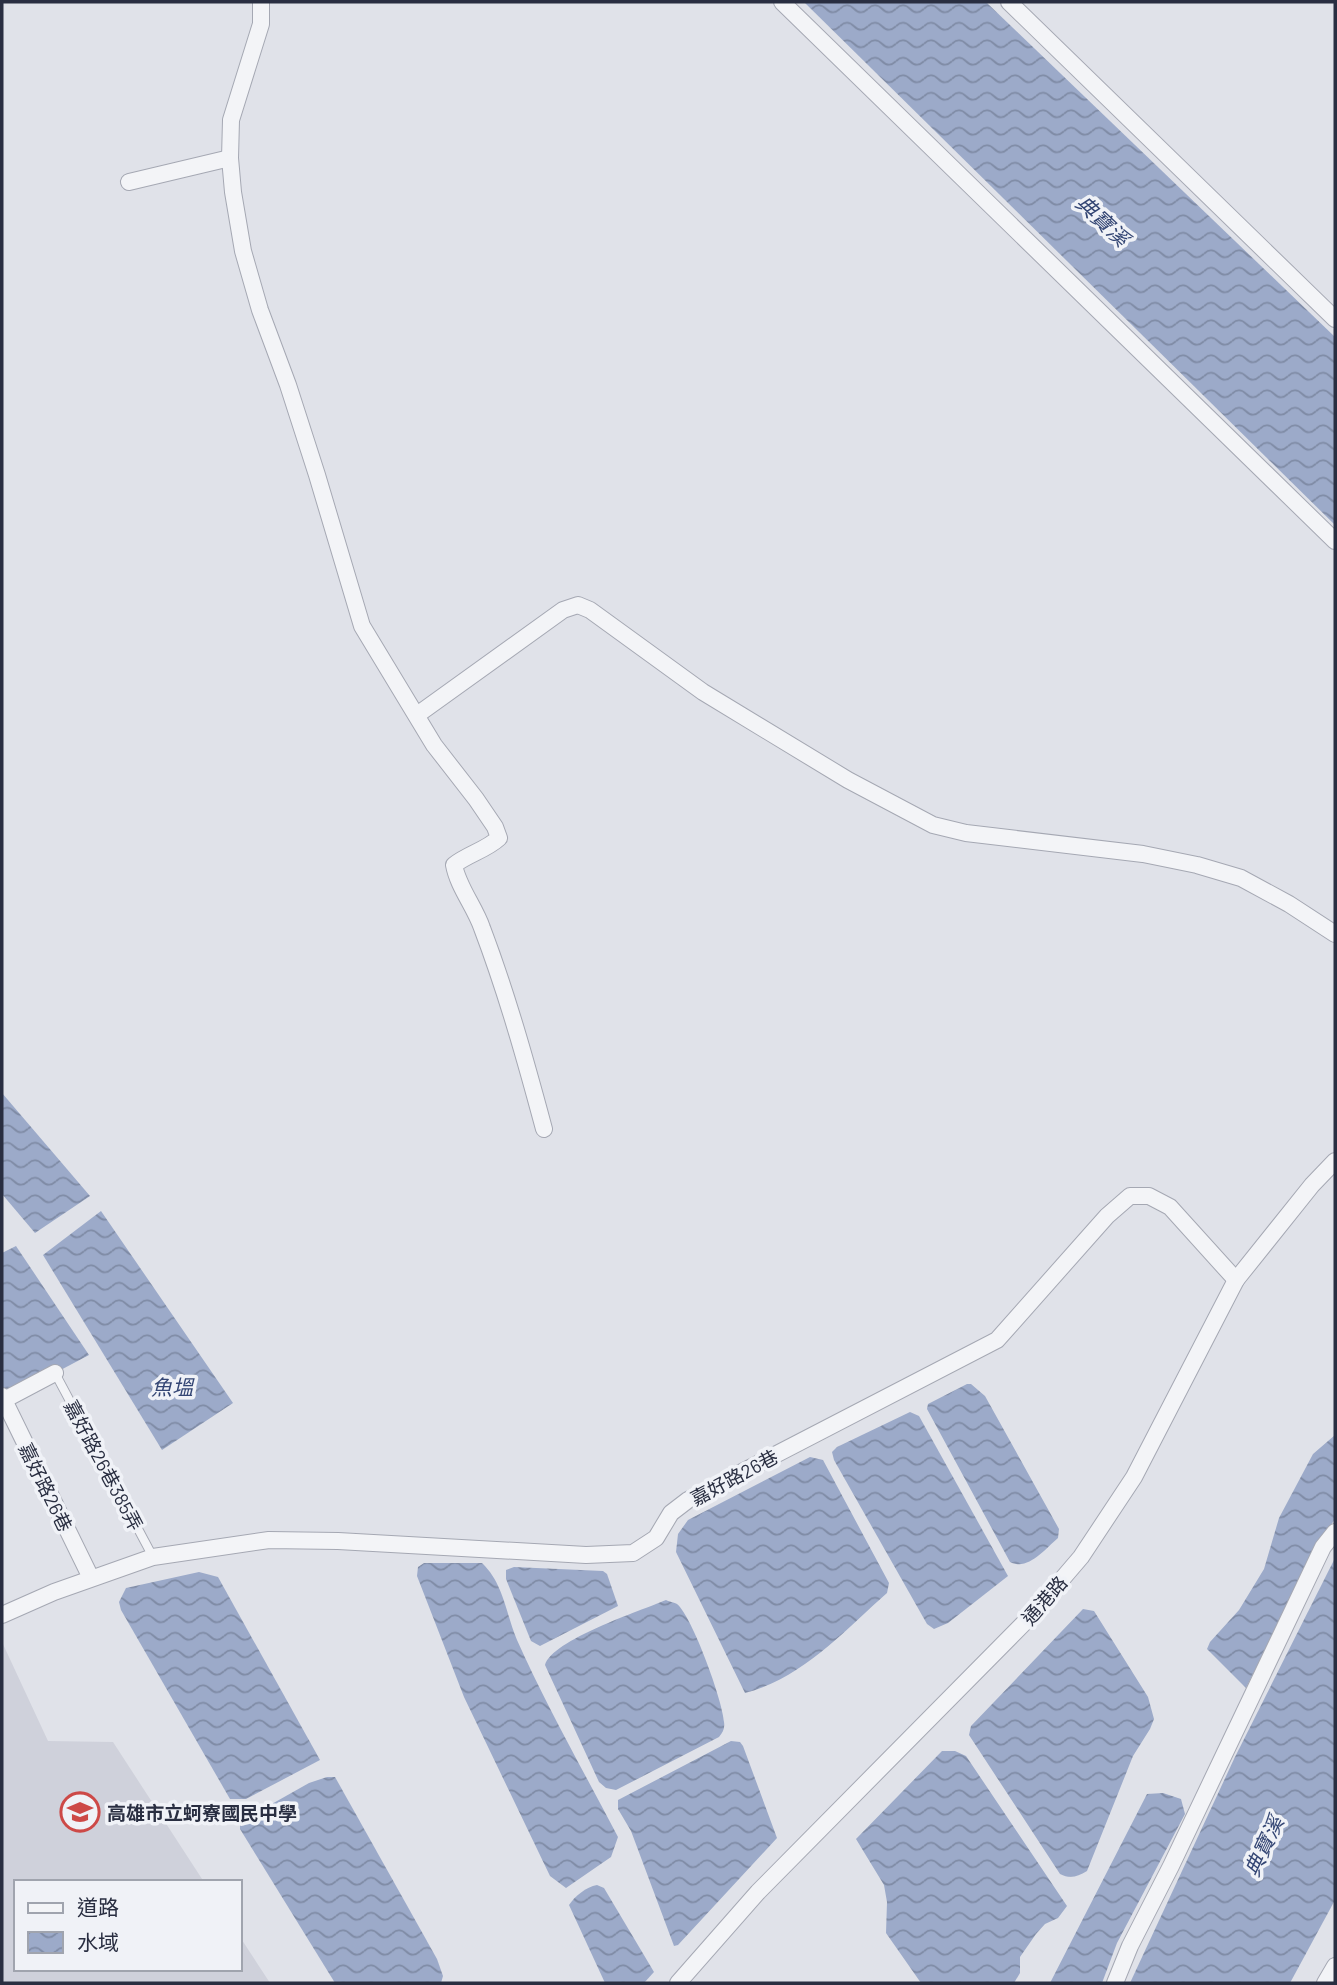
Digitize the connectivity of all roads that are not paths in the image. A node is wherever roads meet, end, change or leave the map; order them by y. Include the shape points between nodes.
1 (261, 2) edge
2 (782, 2) edge
3 (1009, 2) edge
4 (230, 158) junction
5 (130, 181) dead end
6 (1335, 320) edge
7 (1335, 541) edge
8 (417, 715) junction
9 (1335, 934) edge
10 (544, 1129) dead end
11 (1335, 1161) edge
12 (1236, 1280) junction
13 (55, 1373) joint
14 (3, 1398) edge
15 (1335, 1532) edge
16 (153, 1557) junction
17 (85, 1580) junction
18 (2, 1615) edge
19 (1335, 1966) edge
20 (678, 1983) edge
21 (1115, 1983) edge
22 (1325, 1983) edge

1 - 4 street via 261,24 231,120
2 - 7 street
3 - 6 street
4 - 5 street
4 - 8 street via 243,251 362,626
8 - 9 street via 563,610 578,606 590,610 703,692 848,780 933,825 1197,865 1241,878
8 - 10 street via 499,838 454,865 482,928
11 - 12 street, 通港路
12 - 16 street, 嘉好路26巷 via 1170,1207 1149,1196 1130,1196 997,1340 688,1500 671,1513 656,1538 632,1553 586,1555 269,1540
12 - 20 street, 通港路 via 1134,1477 1082,1557 1027,1620 758,1892
13 - 14 street
13 - 16 lane, 嘉好路26巷385弄
14 - 17 street, 嘉好路26巷
15 - 21 street via 1323,1547
16 - 17 street, 嘉好路26巷
17 - 18 street
19 - 22 street

